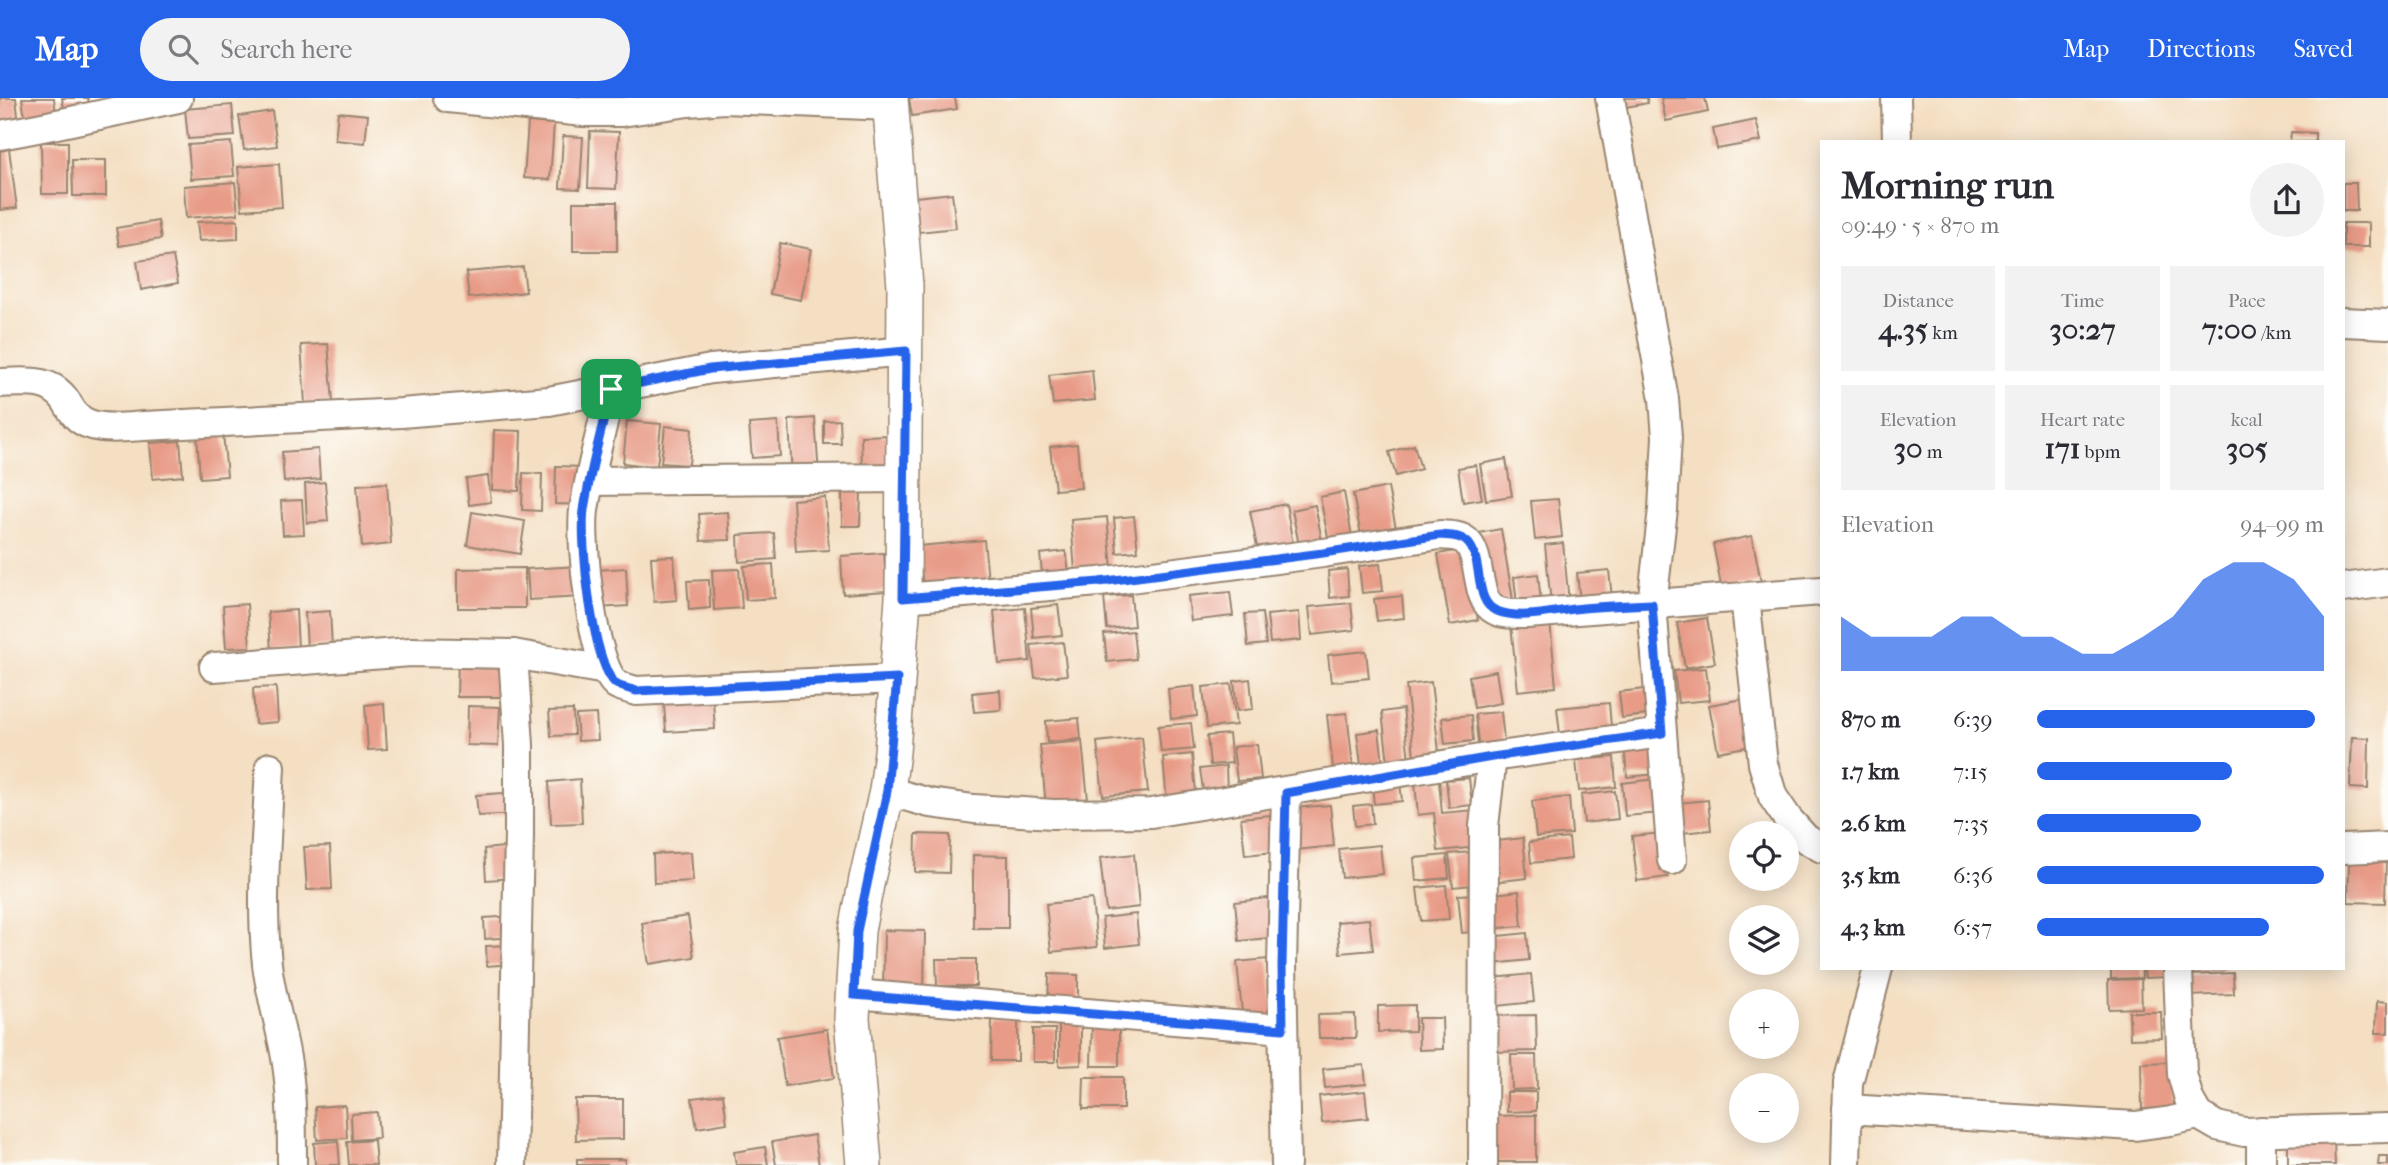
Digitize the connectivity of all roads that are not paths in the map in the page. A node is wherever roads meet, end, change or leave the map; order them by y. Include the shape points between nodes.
1 (178, 98) edge
2 (448, 98) edge
3 (1610, 98) edge
4 (1896, 98) edge
5 (890, 102) edge
6 (0, 135) edge
7 (1897, 140) edge
8 (2345, 322) edge
9 (2388, 324) edge
10 (906, 351) junction
11 (0, 383) edge
12 (611, 389) junction
13 (904, 478) junction
14 (590, 481) junction
15 (2388, 582) edge
16 (2345, 588) edge
17 (1820, 591) edge
18 (1745, 597) junction
19 (903, 598) junction
20 (1652, 604) junction
21 (513, 654) junction
22 (214, 667) dead end
23 (606, 670) junction
24 (897, 678) junction
25 (1662, 733) junction
26 (1492, 757) junction
27 (270, 767) dead end
28 (887, 791) junction
29 (1286, 793) junction
30 (1820, 847) edge
31 (2388, 847) edge
32 (2345, 849) edge
33 (1672, 860) dead end
34 (1877, 970) edge
35 (2178, 970) edge
36 (854, 995) junction
37 (1283, 1029) junction
38 (1847, 1109) junction
39 (2198, 1115) junction
40 (2388, 1128) edge
41 (2261, 1131) junction
42 (292, 1165) edge
43 (512, 1165) edge
44 (864, 1165) edge
45 (1286, 1165) edge
46 (1483, 1165) edge
47 (1846, 1165) edge
48 (2261, 1165) edge

1 - 6 street
2 - 5 street via 584,112 622,112 724,99
3 - 20 street via 1665,412 1663,509
4 - 7 street
5 - 10 street
8 - 9 street
10 - 12 street via 710,369
10 - 13 street
11 - 12 street via 43,383 56,389 74,415 106,428 401,413 549,401
12 - 14 street
13 - 14 street
13 - 19 street
14 - 23 street via 584,546 589,596
15 - 16 street
17 - 18 street
18 - 20 street
18 - 30 street via 1759,735 1773,797 1805,839
19 - 20 street via 1099,582 1440,535 1467,541 1483,593 1495,611 1527,614
19 - 24 street
20 - 25 street
21 - 22 street via 411,652
21 - 23 street
21 - 43 street via 519,835
23 - 24 street via 616,684 636,691
24 - 28 street
25 - 26 street
25 - 33 street
26 - 29 street
26 - 46 street via 1484,826
27 - 42 street via 267,962 287,1063
28 - 29 street via 974,810 1053,814 1151,813
28 - 36 street via 857,931
29 - 37 street
31 - 32 street
34 - 38 street via 1848,1083
35 - 39 street via 2182,1074
36 - 37 street
36 - 44 street
37 - 45 street
38 - 39 street via 2136,1126
38 - 47 street
39 - 41 street via 2217,1126
40 - 41 street
41 - 48 street

